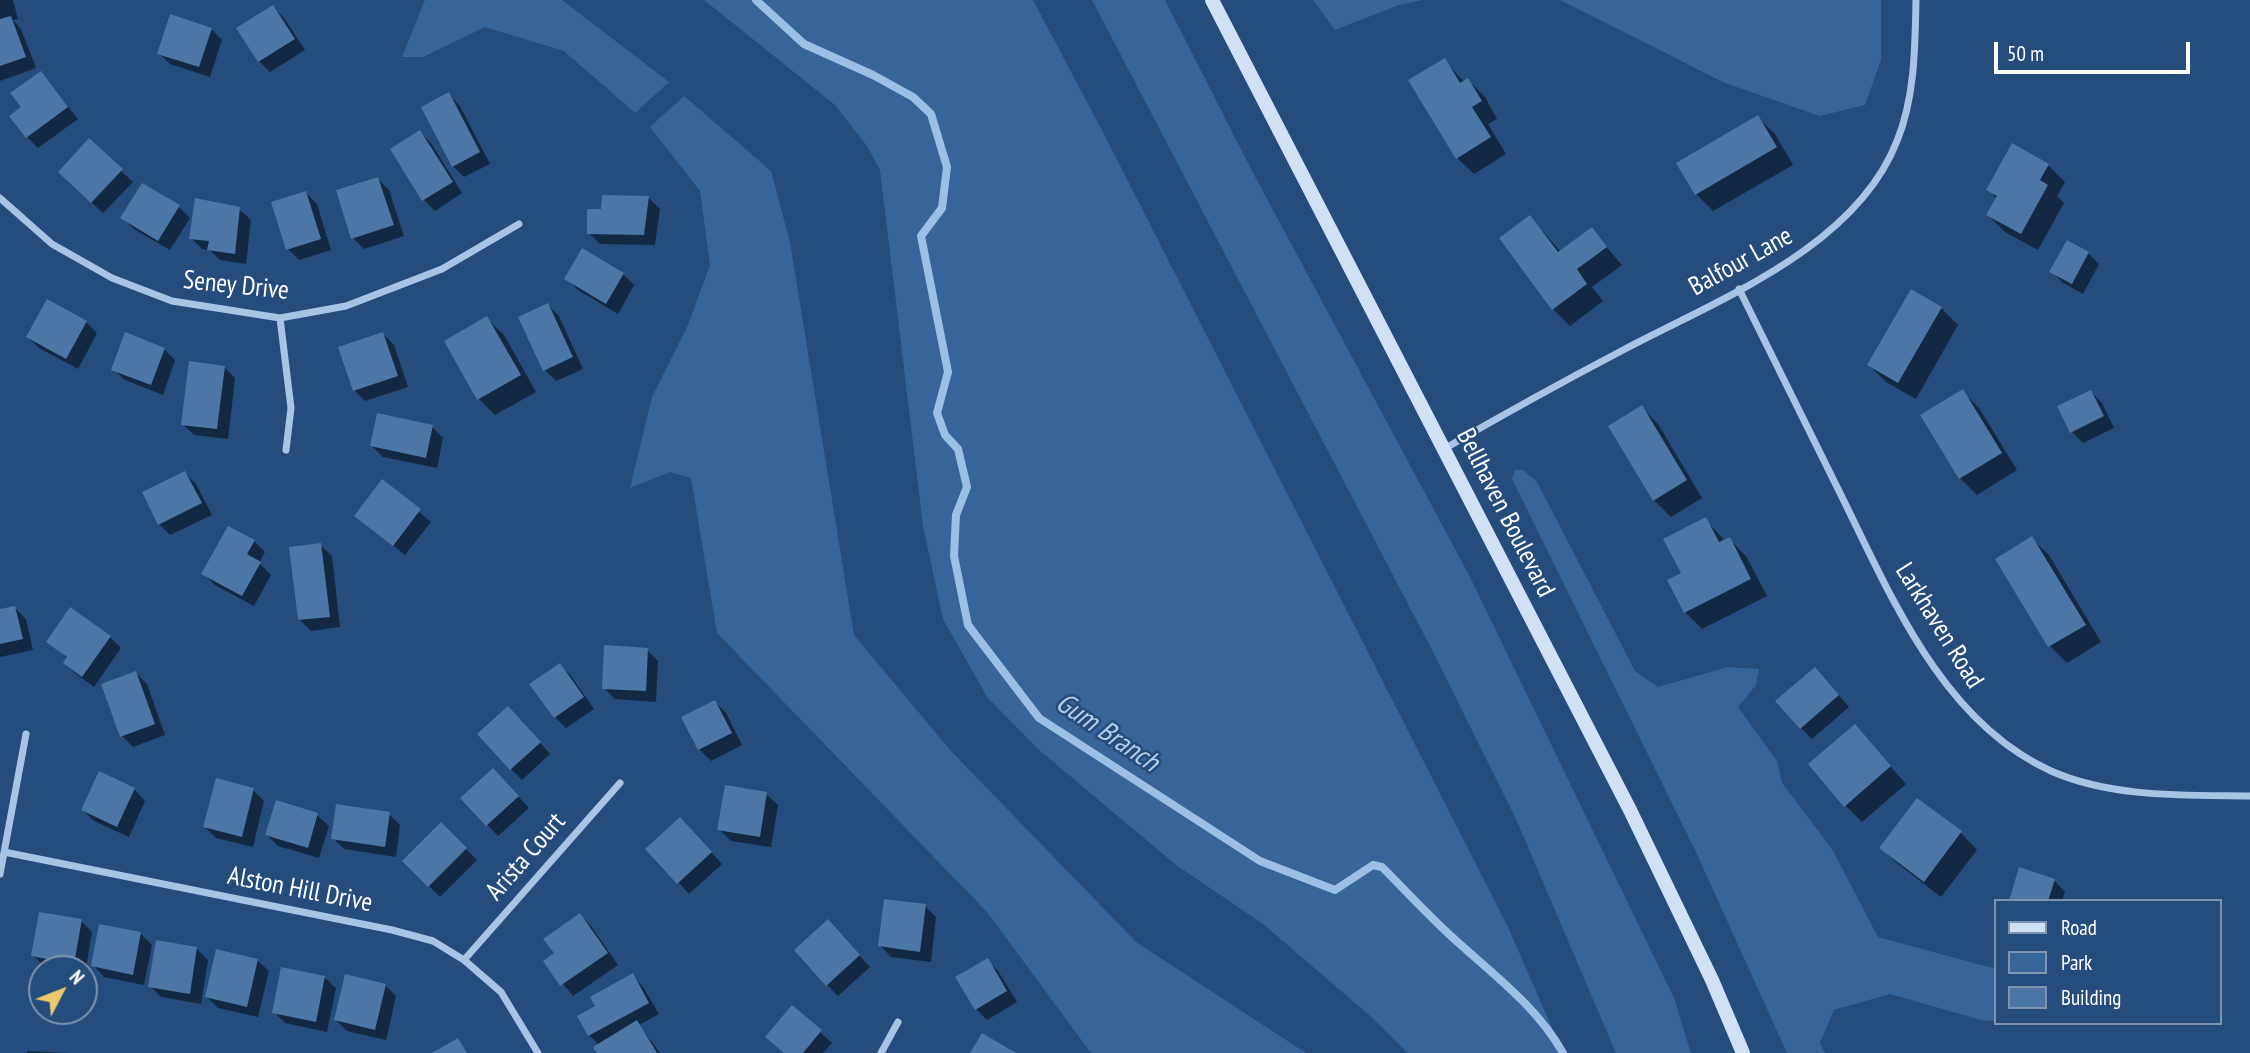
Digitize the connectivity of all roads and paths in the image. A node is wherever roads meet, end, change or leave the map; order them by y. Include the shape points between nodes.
1 (1212, 0) edge
2 (1916, 0) edge
3 (0, 198) edge
4 (519, 225) dead end
5 (1739, 289) junction
6 (280, 318) junction
7 (1444, 449) junction
8 (286, 450) dead end
9 (26, 734) dead end
10 (620, 783) dead end
11 (2250, 796) edge
12 (4, 852) junction
13 (0, 874) edge
14 (464, 960) junction
15 (898, 1022) dead end
16 (538, 1053) edge
17 (881, 1053) edge
18 (1743, 1053) edge

1 - 7 main road, Bellhaven Boulevard
2 - 5 street, Balfour Lane via 1912,86 1897,143 1882,172 1835,228
3 - 6 street, Seney Drive via 52,244 112,278 172,301
4 - 6 street, Seney Drive via 442,269 346,306
5 - 7 street, Balfour Lane
5 - 11 street, Larkhaven Road via 1884,583 1925,653 1975,718 2024,757 2083,782 2172,794
6 - 8 street via 291,408
7 - 18 main road, Bellhaven Boulevard via 1630,810
9 - 12 street
10 - 14 street, Arista Court
12 - 13 street
12 - 14 street, Alston Hill Drive via 392,930 433,941
14 - 16 street, Alston Hill Drive via 501,992
15 - 17 street

